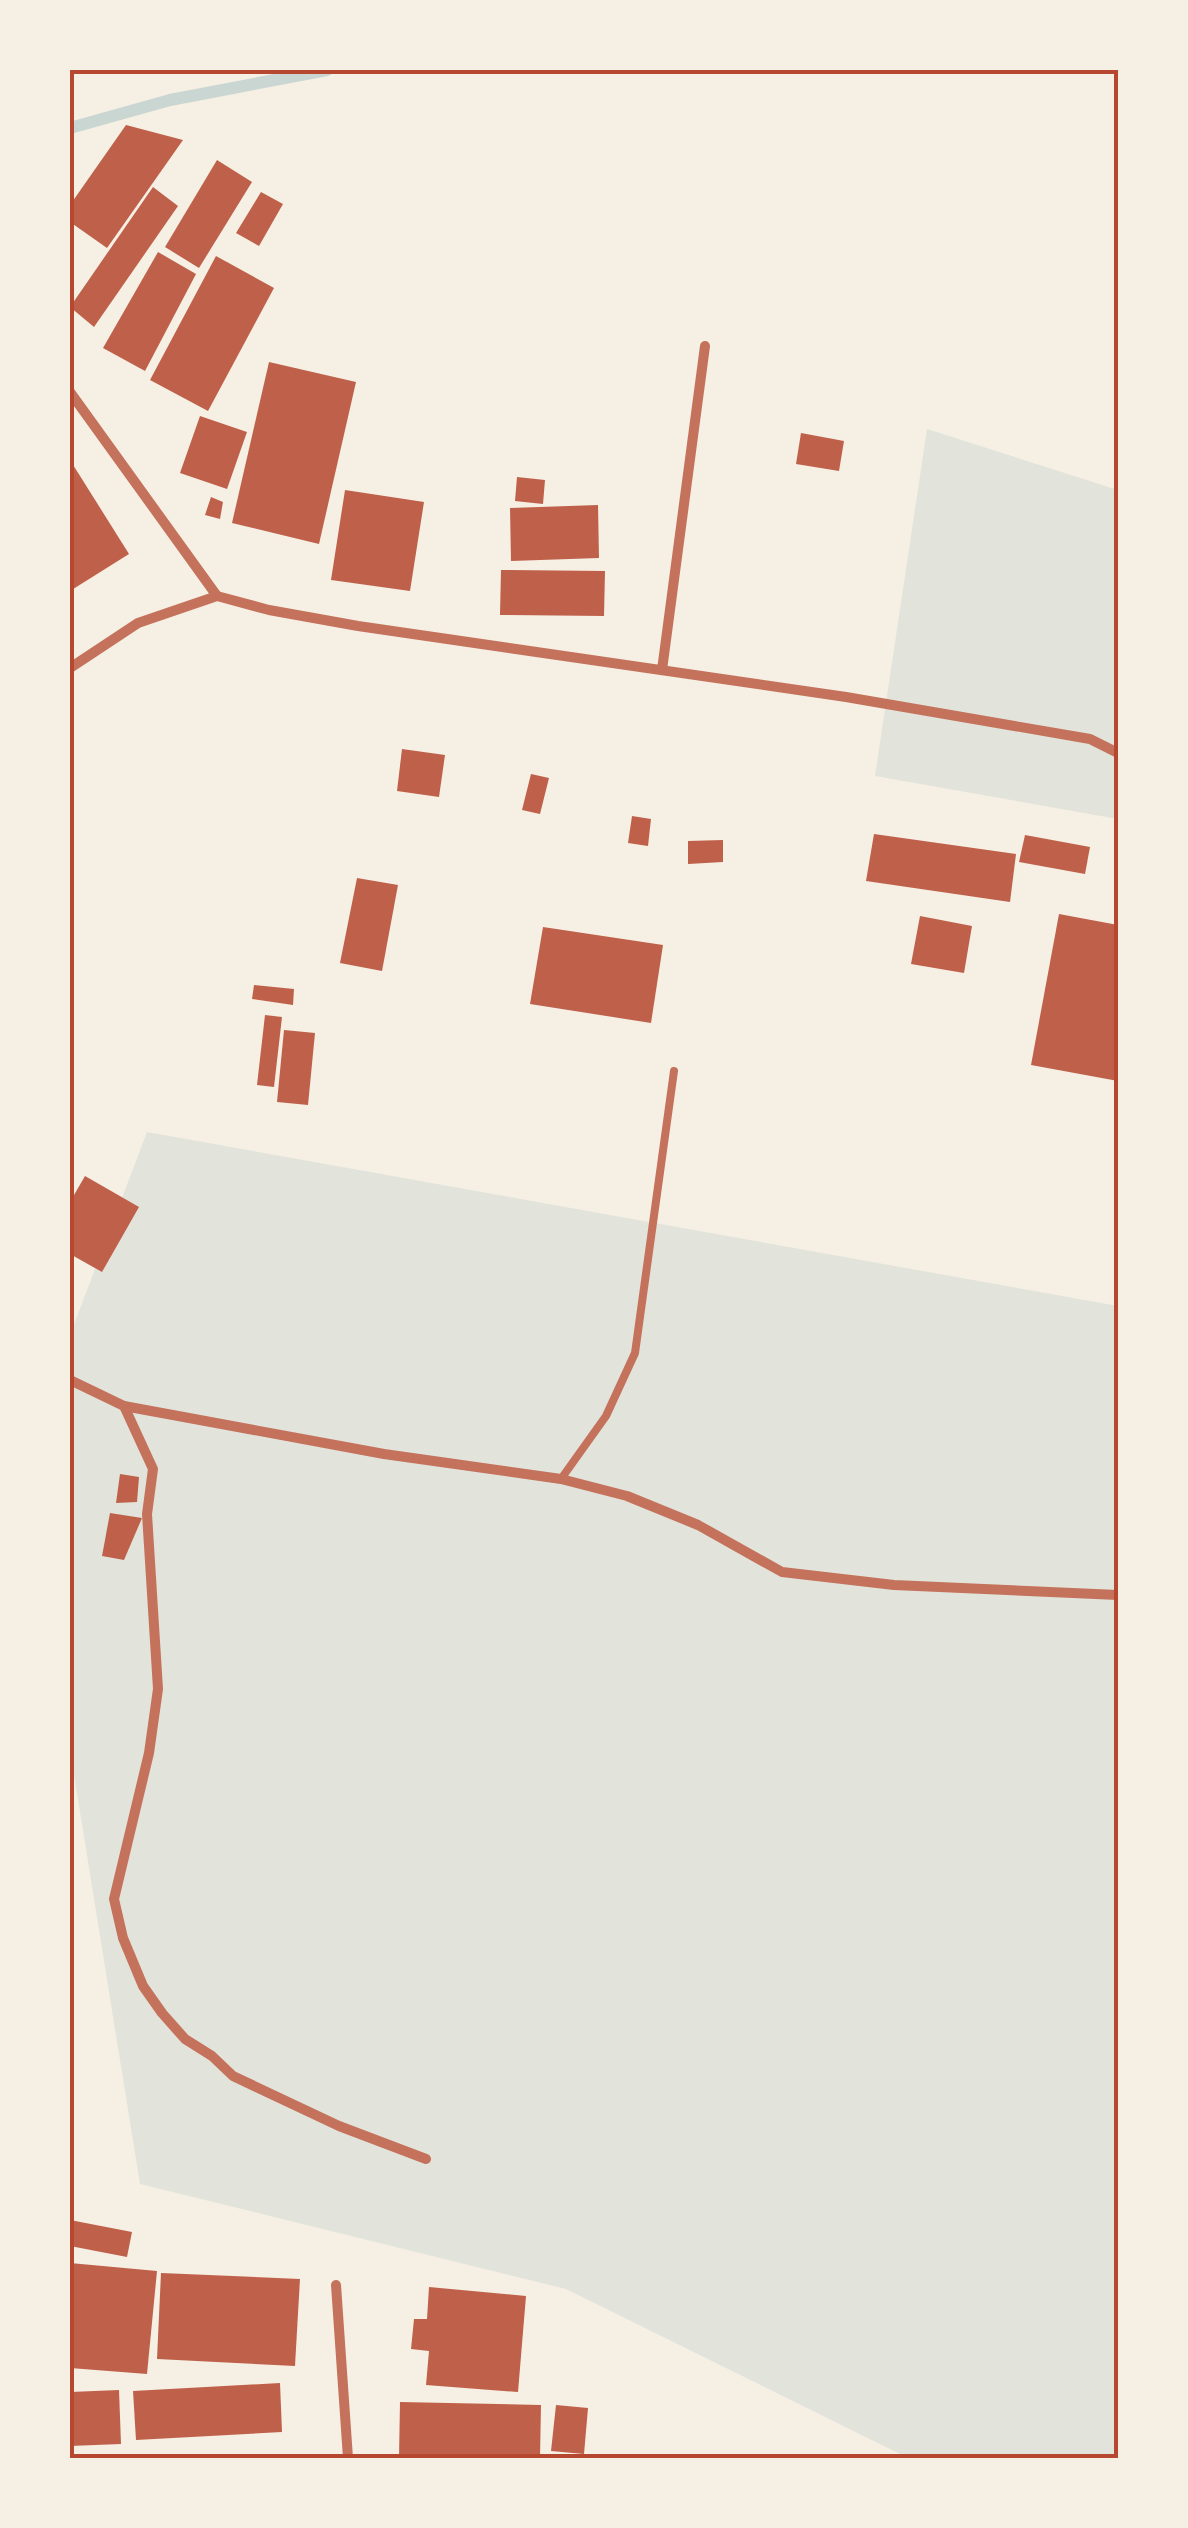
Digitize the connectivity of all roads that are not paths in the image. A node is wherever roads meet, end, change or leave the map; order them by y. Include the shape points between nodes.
1 (705, 346) dead end
2 (70, 392) edge
3 (217, 596) junction
4 (70, 668) edge
5 (662, 670) junction
6 (1118, 752) edge
7 (674, 1071) dead end
8 (70, 1380) edge
9 (124, 1406) junction
10 (562, 1479) junction
11 (1118, 1594) edge
12 (426, 2160) dead end
13 (336, 2285) dead end
14 (348, 2458) edge

1 - 5 street
2 - 3 street
3 - 4 street via 138,623
3 - 5 street via 358,626
5 - 6 street via 1090,739
7 - 10 lane via 635,1353 606,1416
8 - 9 street
9 - 10 street
9 - 12 street via 153,1468 147,1514 158,1689 114,1899 142,1986 185,2039 233,2076
10 - 11 street via 698,1525 782,1572 894,1585
13 - 14 street

